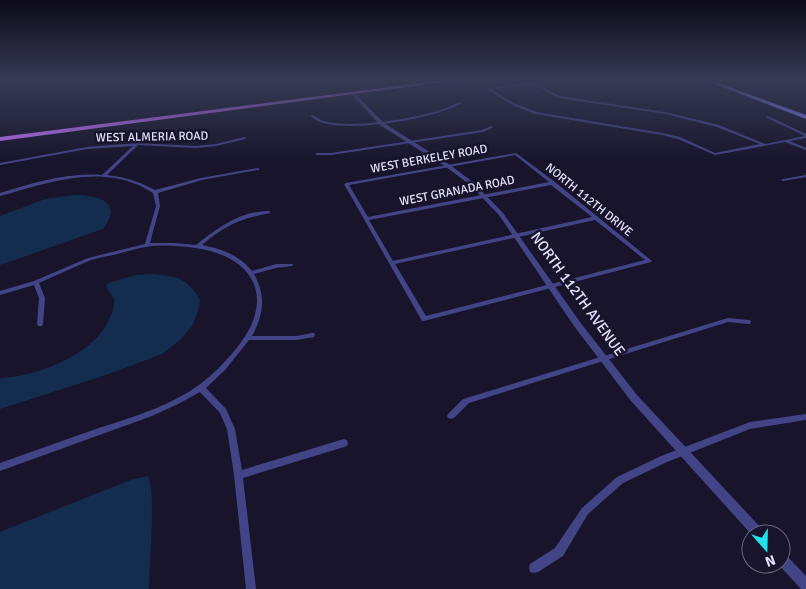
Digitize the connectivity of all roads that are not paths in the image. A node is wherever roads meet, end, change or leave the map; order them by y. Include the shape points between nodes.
1 (247, 107) edge
2 (365, 107) edge
3 (450, 107) edge
4 (523, 107) edge
5 (628, 107) edge
6 (781, 107) edge
7 (545, 115) junction
8 (312, 116) dead end
9 (767, 117) dead end
10 (806, 117) edge
11 (540, 120) dead end
12 (379, 122) junction
13 (492, 127) dead end
14 (806, 136) edge
15 (244, 138) dead end
16 (0, 139) edge
17 (786, 140) junction
18 (410, 142) junction
19 (137, 144) junction
20 (764, 145) junction
21 (806, 149) edge
22 (316, 154) dead end
23 (516, 154) joint
24 (0, 164) edge
25 (448, 166) junction
26 (258, 169) dead end
27 (103, 176) junction
28 (806, 176) edge
29 (783, 180) dead end
30 (553, 183) junction
31 (155, 192) junction
32 (0, 195) edge
33 (484, 196) junction
34 (268, 212) dead end
35 (596, 218) junction
36 (366, 219) junction
37 (516, 236) junction
38 (147, 245) junction
39 (198, 246) junction
40 (650, 261) joint
41 (392, 263) junction
42 (290, 265) dead end
43 (251, 273) junction
44 (36, 282) junction
45 (551, 286) junction
46 (0, 293) edge
47 (424, 319) joint
48 (748, 322) dead end
49 (40, 324) dead end
50 (312, 335) dead end
51 (248, 338) junction
52 (603, 358) junction
53 (201, 387) junction
54 (451, 416) dead end
55 (806, 417) edge
56 (344, 443) dead end
57 (682, 452) junction
58 (0, 467) edge
59 (238, 475) junction
60 (750, 524) edge
61 (534, 568) dead end
62 (791, 569) edge
63 (806, 585) edge
64 (251, 589) edge

1 - 16 main road
2 - 12 street, NORTH 112TH AVENUE
3 - 12 street
4 - 7 street
5 - 20 street via 718,126
6 - 10 main road
7 - 11 street
7 - 20 street via 662,134 715,154
8 - 12 street via 323,123 336,125
9 - 14 street
12 - 18 street, NORTH 112TH AVENUE
13 - 18 street
14 - 17 street
15 - 19 street, WEST ALMERIA ROAD via 196,147
17 - 20 street
17 - 21 street
18 - 22 street
18 - 25 street, NORTH 112TH AVENUE
19 - 24 street, WEST ALMERIA ROAD via 73,149
19 - 27 street
23 - 25 street, WEST BERKELEY ROAD
23 - 30 street, NORTH 112TH DRIVE
25 - 33 street, NORTH 112TH AVENUE
25 - 36 street, WEST BERKELEY ROAD via 346,184
26 - 31 street via 201,179
27 - 31 street via 130,179
27 - 32 street via 49,181
28 - 29 street
30 - 33 street, WEST GRANADA ROAD
30 - 35 street, NORTH 112TH DRIVE
31 - 38 street via 158,206
33 - 36 street, WEST GRANADA ROAD
33 - 37 street, NORTH 112TH AVENUE
34 - 39 street via 226,223
35 - 37 street
35 - 40 street, NORTH 112TH DRIVE
36 - 41 street
37 - 41 street
37 - 45 street, NORTH 112TH AVENUE
38 - 39 street via 174,243
38 - 44 street via 90,259
39 - 43 street via 235,259
40 - 45 street
41 - 47 street
42 - 43 street
43 - 51 street via 258,289 259,306 258,319
44 - 46 street
44 - 49 street via 42,298
45 - 47 street
45 - 52 street, NORTH 112TH AVENUE
48 - 52 street via 728,320
50 - 51 street
51 - 53 street
52 - 54 street via 466,401
52 - 57 street, NORTH 112TH AVENUE
53 - 58 street via 153,413
53 - 59 street via 227,418
55 - 57 street via 750,426
56 - 59 street
57 - 60 street, NORTH 112TH AVENUE
57 - 61 street via 620,480 585,512 559,552
59 - 64 street
62 - 63 street

